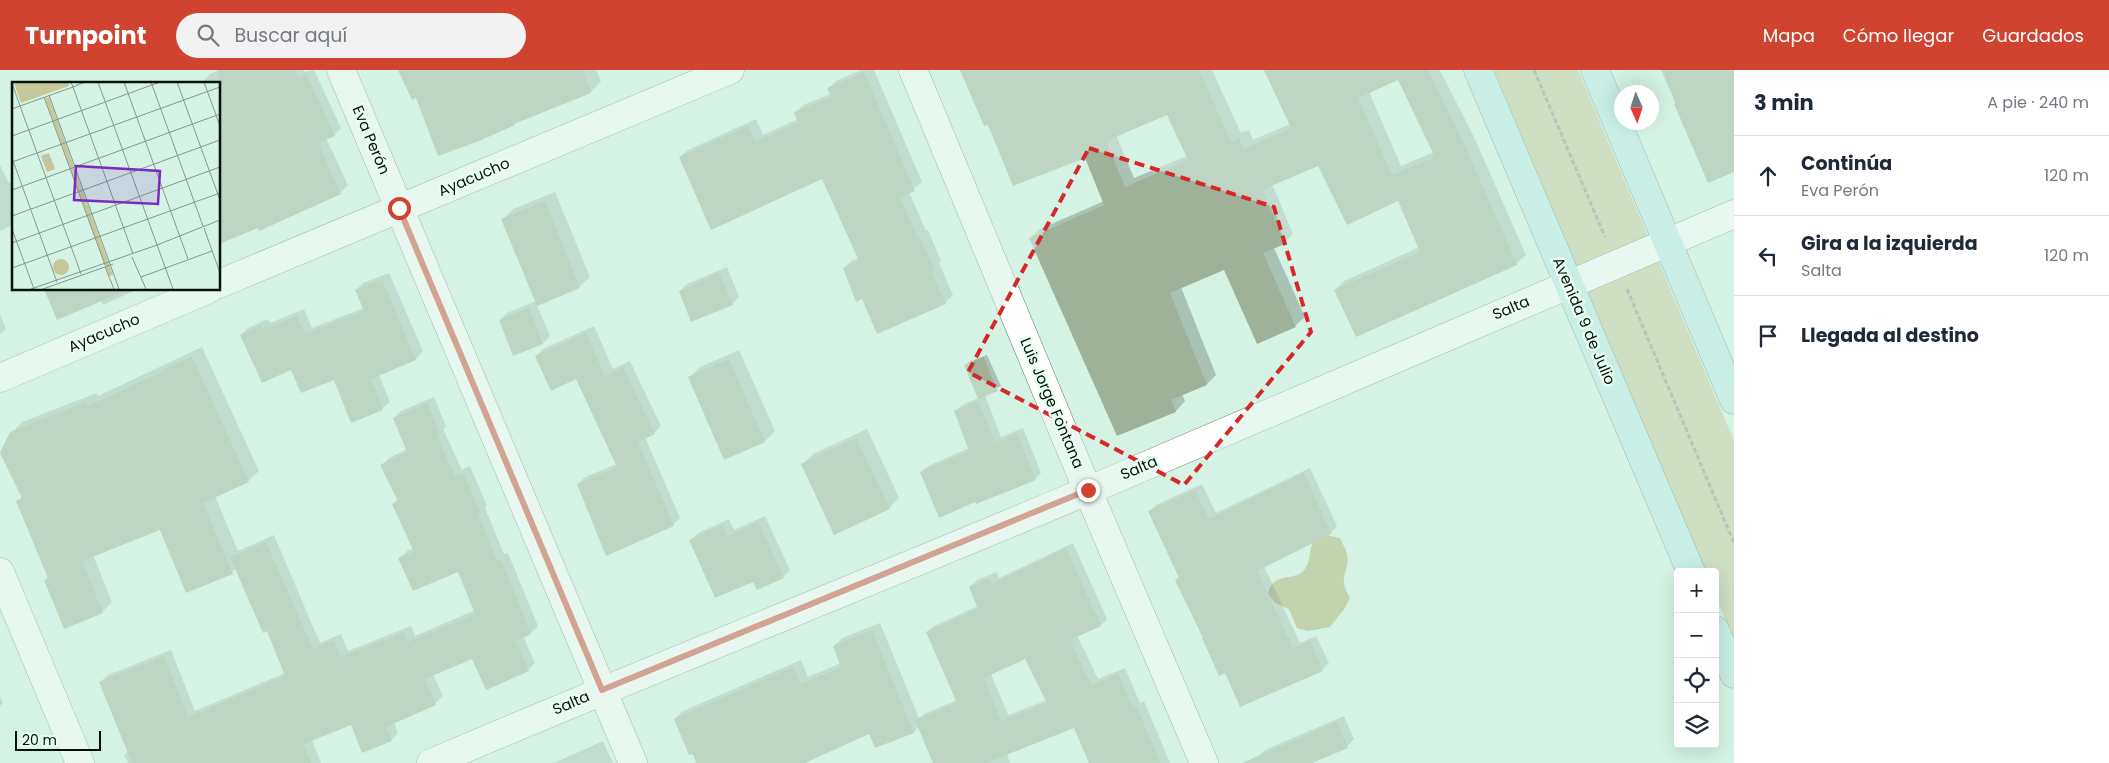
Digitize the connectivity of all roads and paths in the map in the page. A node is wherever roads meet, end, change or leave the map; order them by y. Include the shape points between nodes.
1 (341, 70) edge
2 (730, 70) edge
3 (913, 70) edge
4 (1478, 70) edge
5 (1534, 70) edge
6 (1596, 70) edge
7 (399, 208) junction
8 (1734, 214) edge
9 (1667, 242) junction
10 (1616, 264) junction
11 (1568, 283) junction
12 (220, 284) edge
13 (207, 290) edge
14 (0, 378) edge
15 (1734, 400) edge
16 (1088, 490) junction
17 (1734, 543) edge
18 (1689, 568) edge
19 (0, 572) edge
20 (1719, 639) edge
21 (1734, 674) edge
22 (602, 690) junction
23 (80, 763) edge
24 (431, 763) edge
25 (633, 763) edge
26 (1204, 763) edge

1 - 7 street, Eva Perón
2 - 7 street, Ayacucho
3 - 16 street, Luis Jorge Fontana
4 - 11 main road, Avenida 9 de Julio
5 - 10 path
6 - 9 main road
7 - 12 street, Ayacucho
7 - 22 street, Eva Perón
8 - 9 street, Salta
9 - 10 street, Salta
9 - 15 main road
10 - 11 street, Salta
10 - 17 path
11 - 16 street, Salta
11 - 18 main road, Avenida 9 de Julio
13 - 14 street, Ayacucho
16 - 22 street, Salta
16 - 26 street, Luis Jorge Fontana
19 - 23 street
20 - 21 main road
22 - 24 street, Salta
22 - 25 street, Eva Perón

